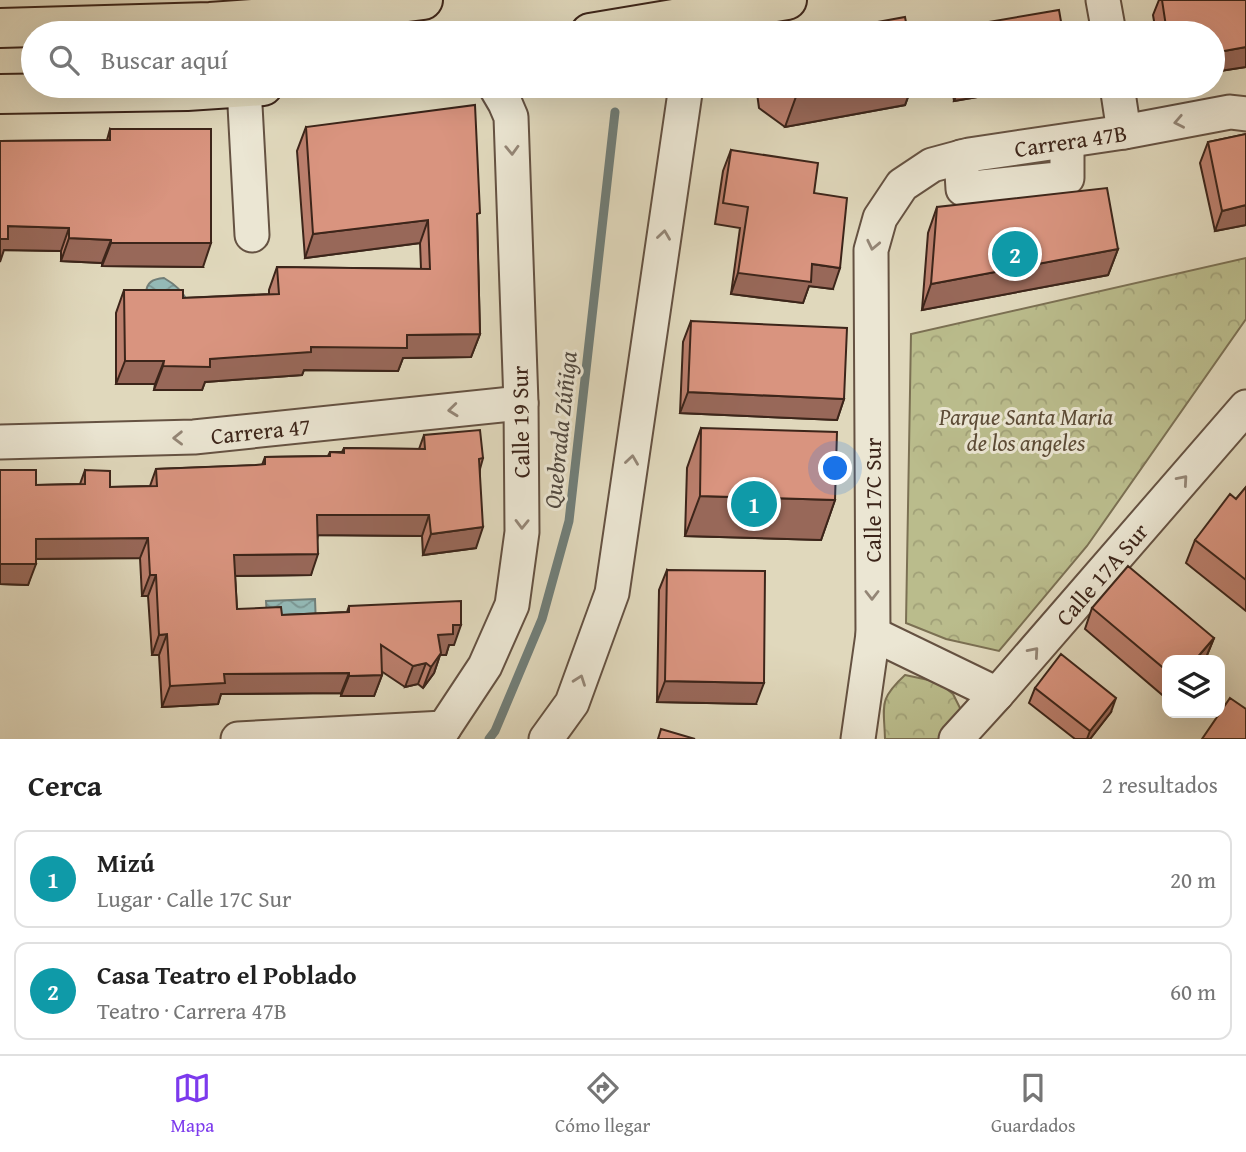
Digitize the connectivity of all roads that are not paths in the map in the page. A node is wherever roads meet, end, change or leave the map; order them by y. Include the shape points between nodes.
1 (244, 0) edge
2 (423, 0) edge
3 (787, 0) edge
4 (1104, 0) edge
5 (186, 15) edge
6 (697, 16) edge
7 (100, 21) edge
8 (666, 21) edge
9 (1107, 21) edge
10 (21, 27) edge
11 (0, 28) edge
12 (0, 94) edge
13 (21, 94) edge
14 (254, 98) edge
15 (502, 98) edge
16 (684, 98) edge
17 (1119, 98) edge
18 (1246, 114) edge
19 (1124, 132) junction
20 (902, 185) joint
21 (252, 235) dead end
22 (521, 403) junction
23 (1246, 407) edge
24 (0, 442) edge
25 (873, 634) junction
26 (997, 694) junction
27 (439, 733) edge
28 (238, 739) edge
29 (546, 739) edge
30 (858, 739) edge
31 (956, 739) edge

1 - 5 street
2 - 5 main road via 307,15
3 - 6 main road
4 - 9 street
5 - 7 main road
6 - 8 main road
10 - 11 main road
12 - 13 main road
14 - 21 street
15 -> 22 street, Calle 19 Sur via 511,117
29 -> 16 street via 572,703 612,593
17 - 19 street
18 -> 19 street, Carrera 47B via 1230,112
19 - 20 street, Carrera 47B via 961,157 932,164
20 -> 25 street, Calle 17C Sur via 880,218 871,250
22 -> 24 street, Carrera 47 via 194,437
22 -> 27 street, Calle 19 Sur via 522,532 512,605 485,666
26 -> 23 street, Calle 17A Sur
25 - 26 street
25 - 30 street, Calle 17C Sur
26 - 31 street, Calle 17A Sur
27 - 28 street

